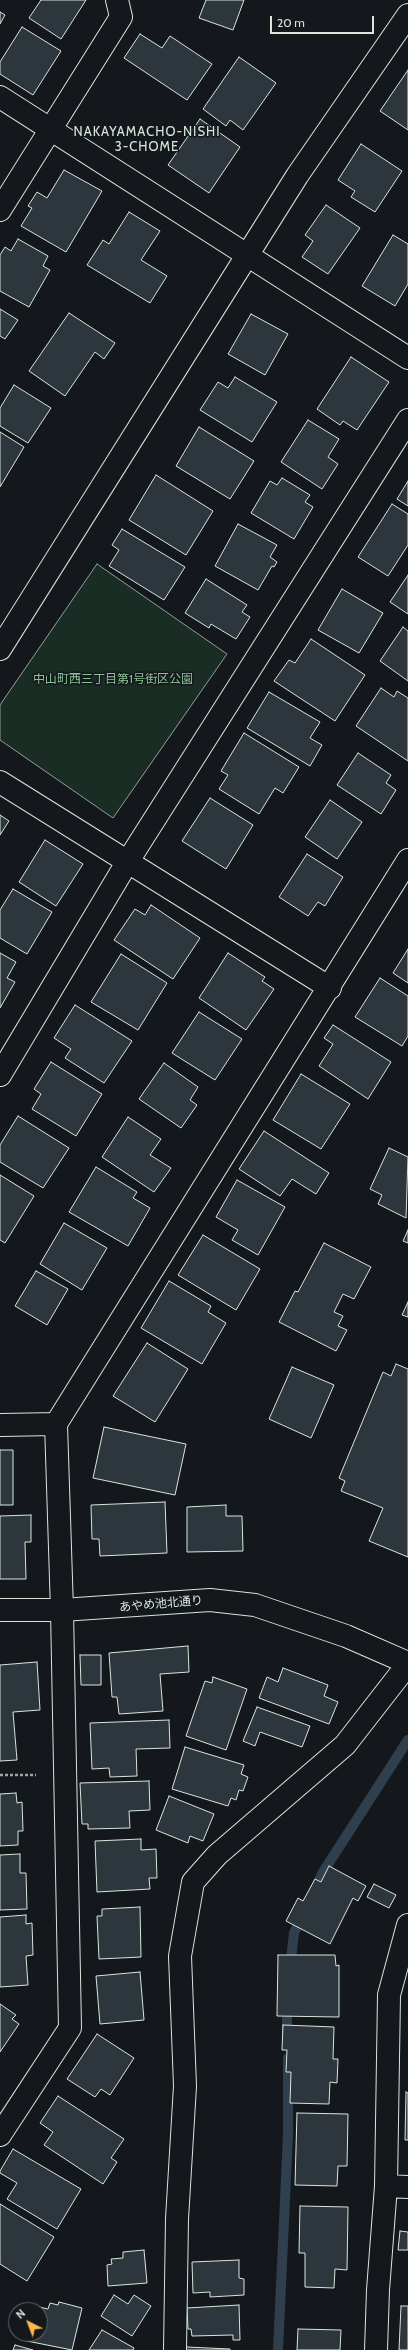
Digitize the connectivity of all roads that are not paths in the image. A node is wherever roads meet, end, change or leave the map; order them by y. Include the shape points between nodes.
1 (117, 0) edge
2 (408, 15) edge
3 (0, 97) edge
4 (50, 130) junction
5 (0, 210) edge
6 (247, 255) junction
7 (408, 358) edge
8 (408, 420) edge
9 (0, 649) edge
10 (0, 782) edge
11 (408, 860) edge
12 (128, 861) junction
13 (330, 988) junction
14 (0, 1074) edge
15 (56, 1424) junction
16 (0, 1425) edge
17 (0, 1610) edge
18 (62, 1610) junction
19 (408, 1663) edge
20 (408, 1925) edge
21 (0, 2135) edge
22 (386, 2186) junction
23 (408, 2187) edge
24 (175, 2350) edge
25 (376, 2350) edge

1 - 4 street via 121,17
2 - 6 street via 297,176
3 - 4 street
4 - 5 street
4 - 6 street
6 - 7 street
6 - 9 street
8 - 12 street
10 - 12 street
11 - 13 street
12 - 13 street
12 - 14 street
13 - 15 street
15 - 16 street
15 - 18 street
17 - 18 street, あやめ池北通り
18 - 19 street, あやめ池北通り via 210,1600 255,1605 346,1636
18 - 21 street via 70,2028
19 - 24 street via 345,1745 217,1855 193,1882 180,1956 185,2086 177,2219
20 - 22 street via 389,1996
22 - 23 street
22 - 25 street

